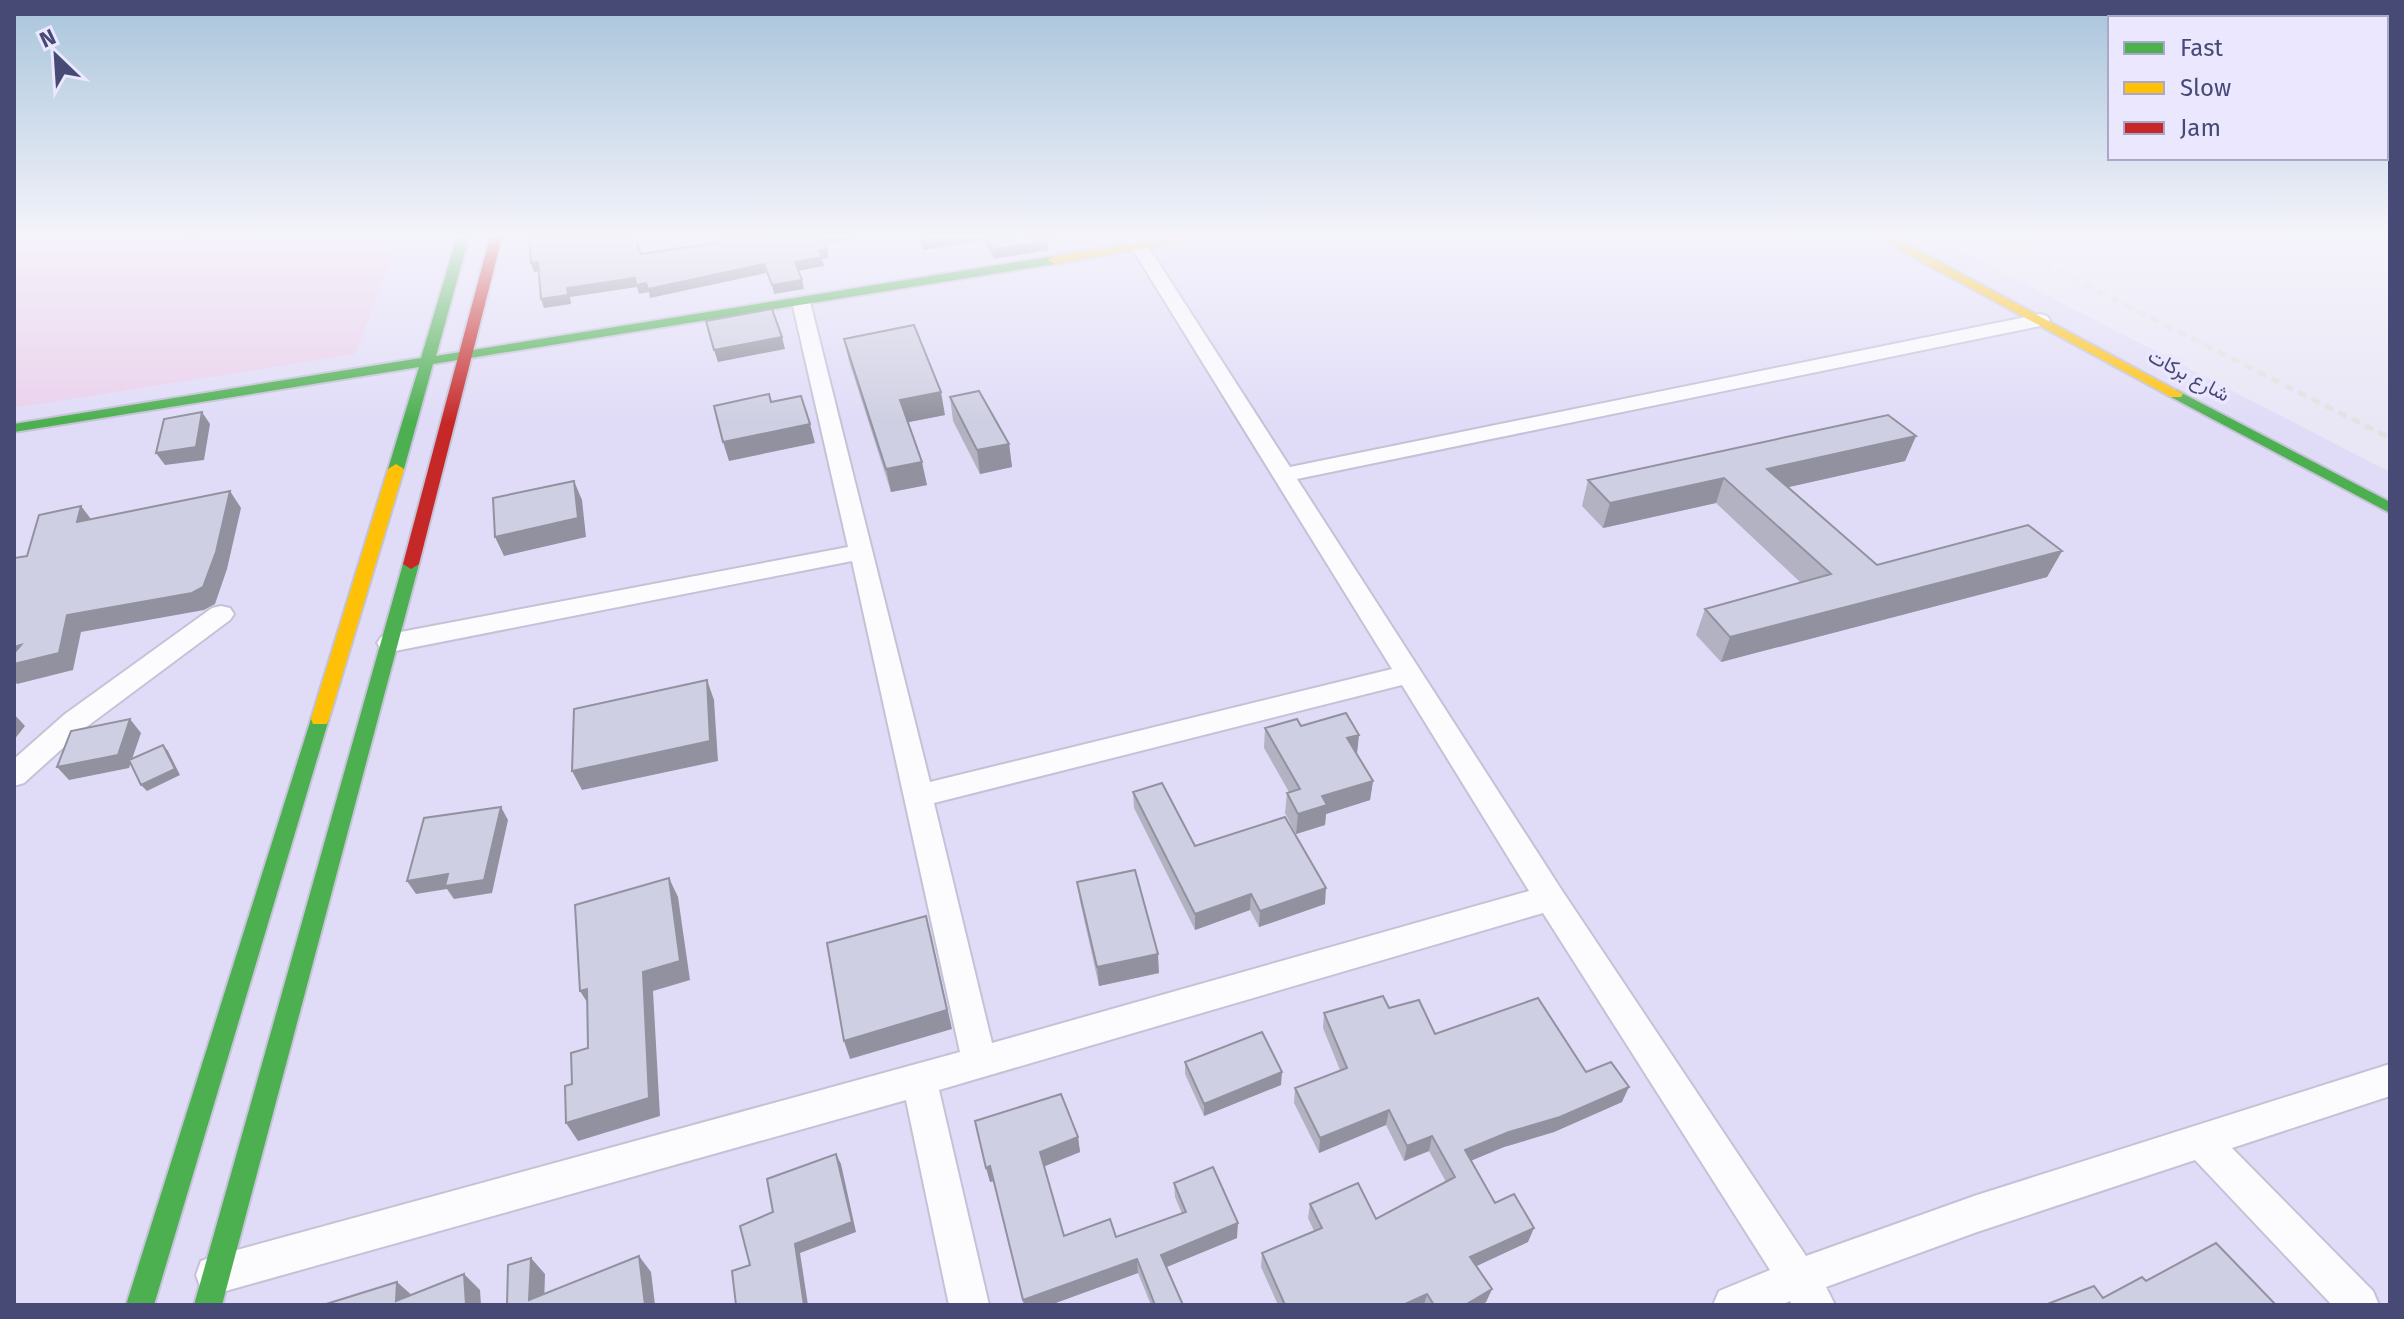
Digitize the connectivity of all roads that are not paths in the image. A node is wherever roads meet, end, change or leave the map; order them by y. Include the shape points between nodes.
1 (445, 299) edge
2 (480, 299) edge
3 (779, 299) edge
4 (820, 299) edge
5 (1172, 299) edge
6 (1999, 299) edge
7 (2035, 299) edge
8 (801, 302) junction
9 (2040, 320) junction
10 (467, 350) junction
11 (428, 356) junction
12 (2254, 414) dead end
13 (14, 415) edge
14 (14, 428) edge
15 (1283, 475) junction
16 (2390, 508) edge
17 (860, 552) junction
18 (221, 614) dead end
19 (390, 643) junction
20 (1409, 674) junction
21 (14, 775) edge
22 (919, 796) junction
23 (1550, 898) junction
24 (979, 1062) junction
25 (919, 1080) junction
26 (2390, 1080) edge
27 (2202, 1142) junction
28 (212, 1290) edge
29 (1806, 1291) edge
30 (138, 1304) edge
31 (969, 1305) edge
32 (1733, 1305) edge
33 (2359, 1305) edge

1 - 11 street
2 - 10 street
3 - 10 street
4 - 8 street
5 - 15 street
6 - 9 street, شارع بركات
7 - 12 street, شارع بركات
8 - 10 street
8 - 17 street
9 - 15 street
9 - 16 street, شارع بركات
10 - 11 street
10 - 19 street
11 - 13 street
11 - 14 street
11 - 30 street
15 - 20 street
17 - 19 street
17 - 22 street
18 - 21 street via 75,721
19 - 28 street
20 - 22 street
20 - 23 street
22 - 24 street
23 - 24 street
23 - 29 street
24 - 25 street
25 - 28 street
25 - 31 street
26 - 27 street
27 - 29 street via 2010,1203
27 - 33 street
29 - 32 street

